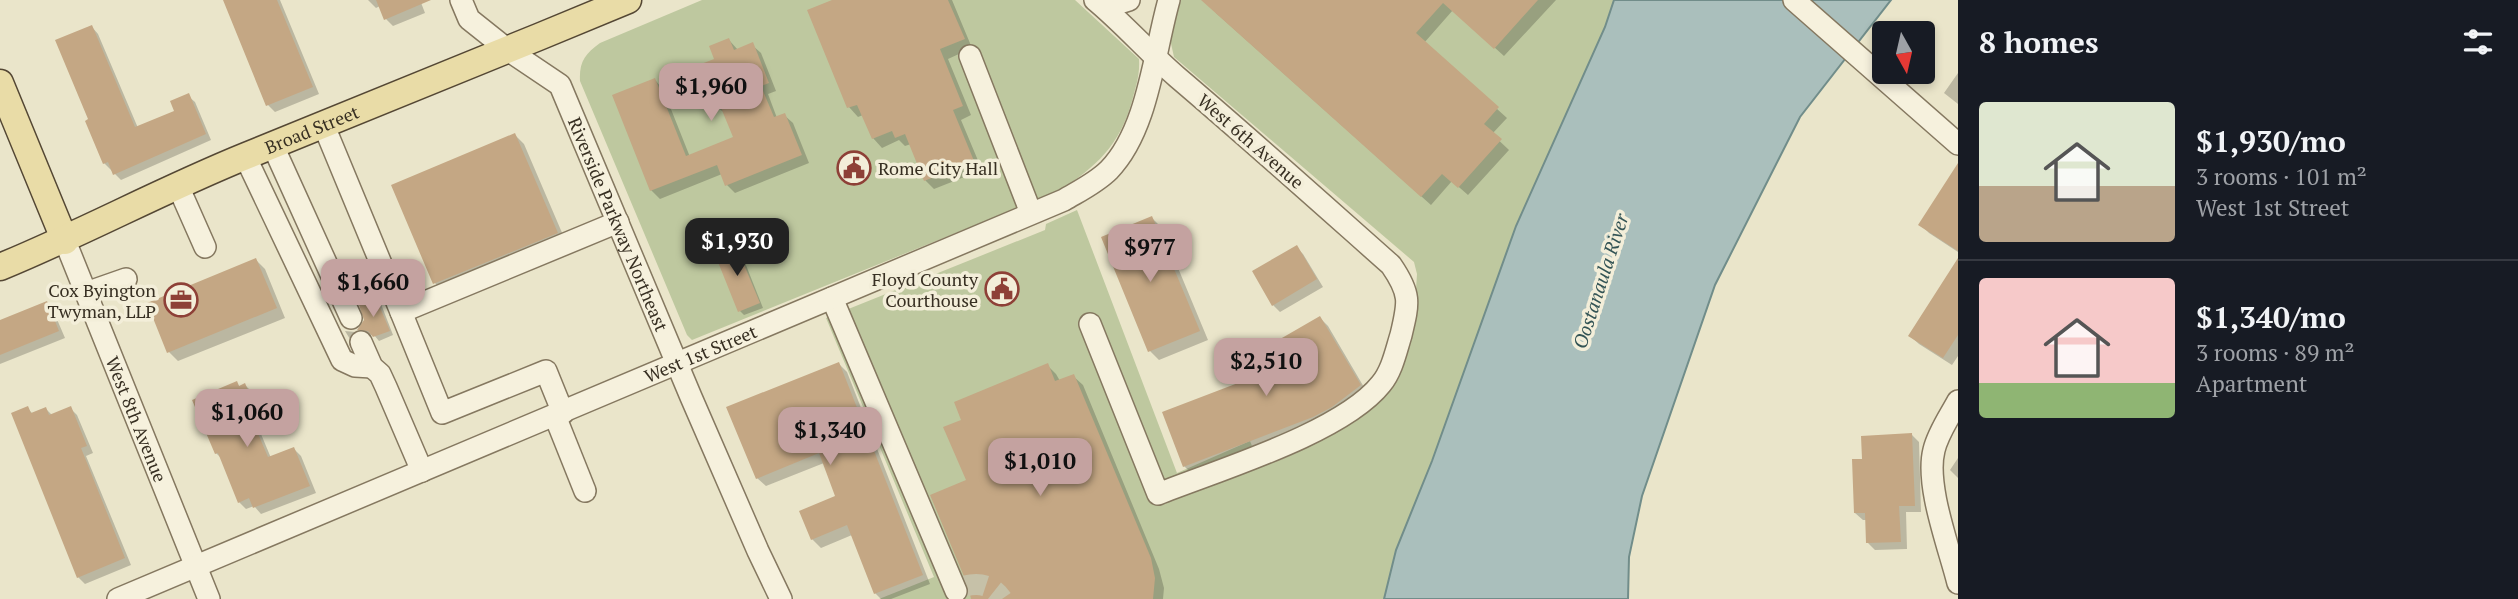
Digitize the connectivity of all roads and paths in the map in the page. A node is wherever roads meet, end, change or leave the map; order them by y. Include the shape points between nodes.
1 (461, 0) edge
2 (628, 0) edge
3 (1096, 0) edge
4 (1129, 0) edge
5 (1169, 0) edge
6 (1794, 0) edge
7 (508, 50) junction
8 (1155, 55) junction
9 (970, 56) dead end
10 (0, 83) edge
11 (324, 126) junction
12 (1958, 144) edge
13 (273, 146) junction
14 (246, 156) junction
15 (178, 186) junction
16 (1031, 213) junction
17 (618, 222) junction
18 (65, 241) junction
19 (205, 247) dead end
20 (0, 267) edge
21 (126, 279) dead end
22 (86, 293) junction
23 (832, 298) junction
24 (401, 312) junction
25 (351, 318) dead end
26 (1090, 324) dead end
27 (361, 342) dead end
28 (678, 364) junction
29 (372, 367) junction
30 (1956, 412) edge
31 (559, 414) junction
32 (422, 471) junction
33 (585, 491) dead end
34 (196, 567) junction
35 (1958, 583) edge
36 (957, 592) edge
37 (118, 599) edge
38 (209, 599) edge
39 (781, 599) edge

1 - 7 street, Riverside Parkway Northeast via 469,19
2 - 7 main road, Broad Street
3 - 4 street via 1116,4
3 - 8 street, West 6th Avenue
5 - 8 street, West 1st Street
6 - 12 street
7 - 11 main road, Broad Street
7 - 17 street, Riverside Parkway Northeast via 560,85
8 - 16 street, West 1st Street via 1135,130 1123,153 1108,172 1088,186
8 - 26 street, West 6th Avenue via 1391,265 1404,284 1406,308 1392,365 1366,400 1315,431 1158,494
9 - 16 street
10 - 18 main road
11 - 13 main road, Broad Street
11 - 24 street
13 - 14 main road, Broad Street
13 - 25 street
14 - 15 main road, Broad Street
14 - 29 street via 342,360
15 - 18 main road, Broad Street
15 - 19 street
16 - 23 street, West 1st Street
17 - 24 street
17 - 28 street, Riverside Parkway Northeast
18 - 20 main road, Broad Street
18 - 22 street, West 8th Avenue
21 - 22 street
22 - 34 street, West 8th Avenue
23 - 28 street, West 1st Street
23 - 36 street
24 - 31 street via 442,414 546,371
27 - 29 street
28 - 31 street, West 1st Street
28 - 39 street, Riverside Parkway Northeast
29 - 32 street via 380,374
30 - 35 street via 1934,447 1931,467
31 - 32 street, West 1st Street
31 - 33 street
32 - 34 street, West 1st Street
34 - 37 street, West 1st Street
34 - 38 street, West 8th Avenue

